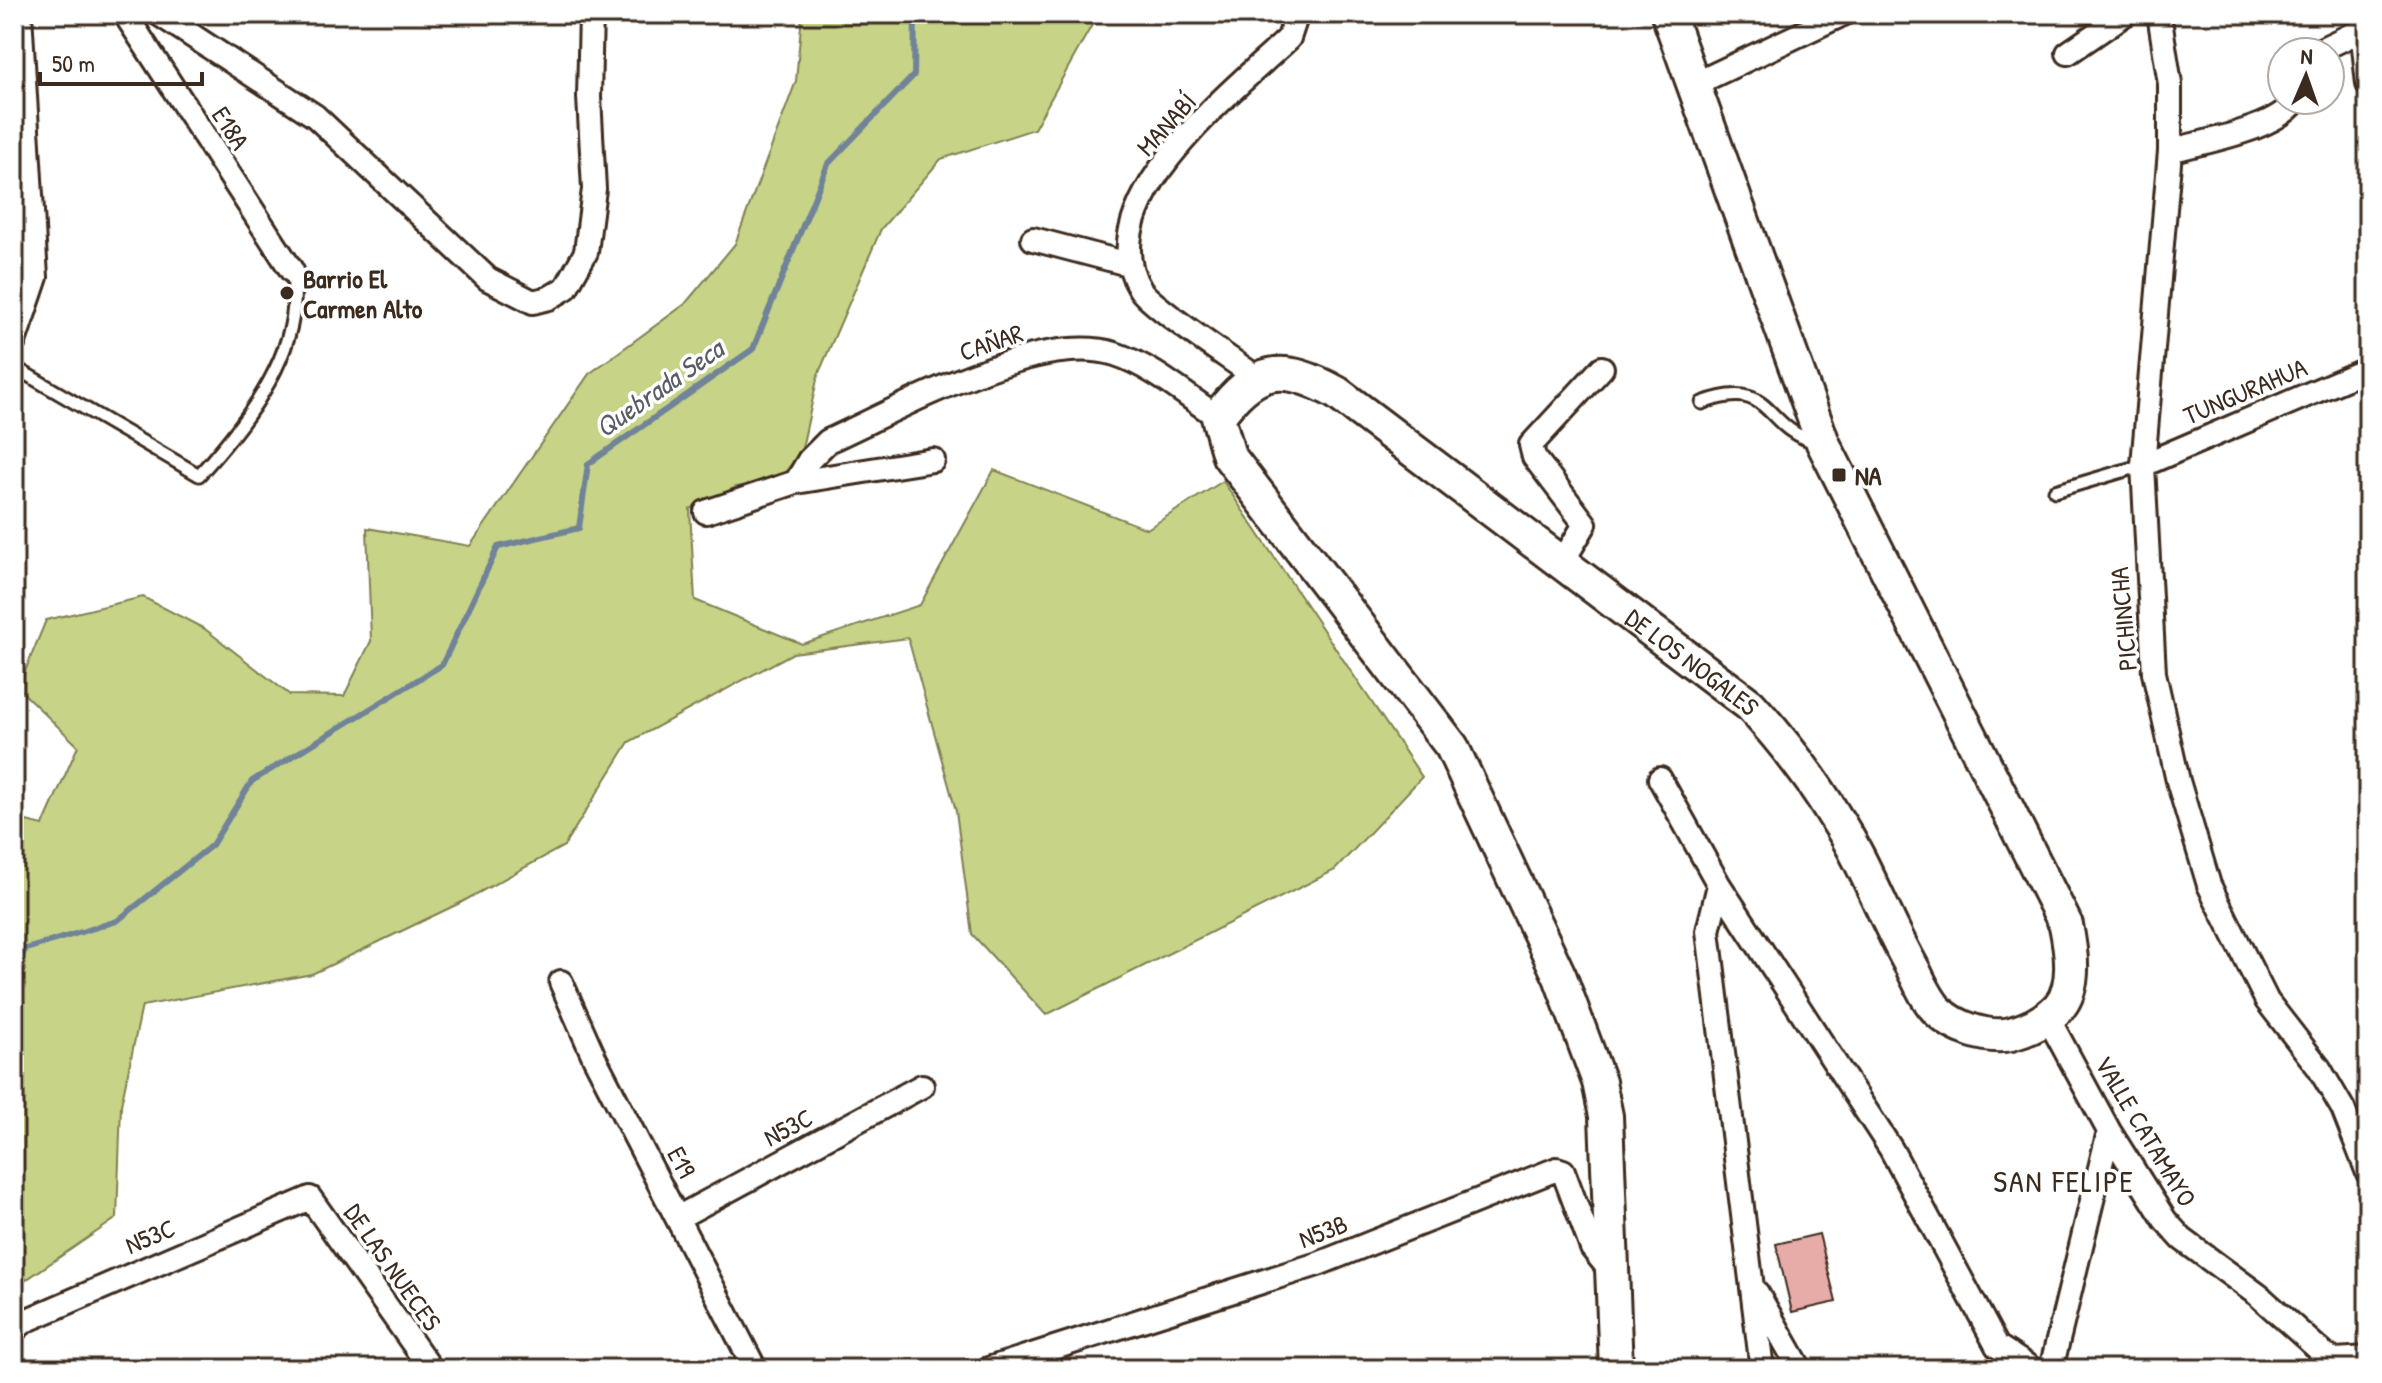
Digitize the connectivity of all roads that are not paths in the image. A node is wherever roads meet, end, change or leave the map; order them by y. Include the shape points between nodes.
1 (20, 14) edge
2 (125, 14) edge
3 (159, 14) edge
4 (591, 14) edge
5 (1297, 14) edge
6 (1668, 14) edge
7 (1843, 14) edge
8 (2125, 14) edge
9 (2159, 14) edge
10 (2365, 28) edge
11 (2346, 37) edge
12 (2068, 53) dead end
13 (1695, 84) junction
14 (2368, 84) edge
15 (2280, 116) edge
16 (2170, 151) junction
17 (1033, 239) dead end
18 (1128, 264) junction
19 (292, 271) joint
20 (14, 342) edge
21 (14, 367) edge
22 (1602, 368) dead end
23 (2368, 369) edge
24 (1257, 378) junction
25 (1702, 403) dead end
26 (1218, 417) junction
27 (1823, 443) junction
28 (933, 460) dead end
29 (2143, 465) junction
30 (796, 482) junction
31 (2055, 491) dead end
32 (706, 512) dead end
33 (1563, 561) junction
34 (1660, 779) dead end
35 (1719, 885) junction
36 (561, 982) dead end
37 (2048, 1018) junction
38 (922, 1086) dead end
39 (2109, 1131) junction
40 (2368, 1173) edge
41 (310, 1198) joint
42 (679, 1217) junction
43 (1612, 1273) junction
44 (1751, 1282) junction
45 (14, 1330) edge
46 (2368, 1358) edge
47 (431, 1369) edge
48 (755, 1369) edge
49 (988, 1369) edge
50 (1616, 1369) edge
51 (1762, 1369) edge
52 (1800, 1369) edge
53 (2032, 1369) edge
54 (2051, 1369) edge

1 - 20 street via 36,277
2 - 19 street, E18A
3 - 4 street via 315,116 488,279 533,302 566,288 586,252 594,189
5 - 18 street, MANABÍ via 1289,38 1165,159 1134,216
6 - 13 street
7 - 13 street
8 - 12 street
9 - 16 street, PICHINCHA via 2170,84
10 - 11 street
10 - 14 street
13 - 27 street
15 - 16 street
16 - 29 street, PICHINCHA
17 - 18 street
18 - 24 street via 1141,292
19 - 21 lane via 292,324 269,383 235,435 199,475
22 - 33 street via 1531,445 1534,457 1585,524
23 - 29 street, TUNGURAHUA
24 - 26 street via 1245,384
24 - 33 street, DE LOS NOGALES via 1296,374 1337,393
25 - 27 lane via 1747,395 1806,439
26 - 30 street, CAÑAR via 1135,362 1101,352 1051,351 987,369 828,441
26 - 43 street via 1229,456 1452,747 1560,977 1599,1082 1606,1116
27 - 37 street via 2066,925 2070,982 2062,1003
28 - 30 street
29 - 31 lane
29 - 40 street, PICHINCHA via 2154,673 2209,885 2267,1001 2343,1109
30 - 32 street
33 - 37 street, DE LOS NOGALES via 1722,681 1774,732 1837,818 1888,926 1941,1014 1999,1036
34 - 35 street
35 - 44 street via 1708,931
35 - 53 street via 1891,1149 1997,1346
36 - 42 street, E19 via 595,1059
37 - 39 street, VALLE CATAMAYO
38 - 42 street, N53C
39 - 46 street, VALLE CATAMAYO via 2151,1201 2182,1239 2258,1295 2325,1355 2335,1360
39 - 54 street
41 - 45 street, N53C
41 - 47 street, DE LAS NUECES
42 - 48 street, E19
43 - 49 street, N53B via 1592,1248 1563,1171 1557,1169 1318,1264
43 - 50 street
44 - 51 street
44 - 52 street

